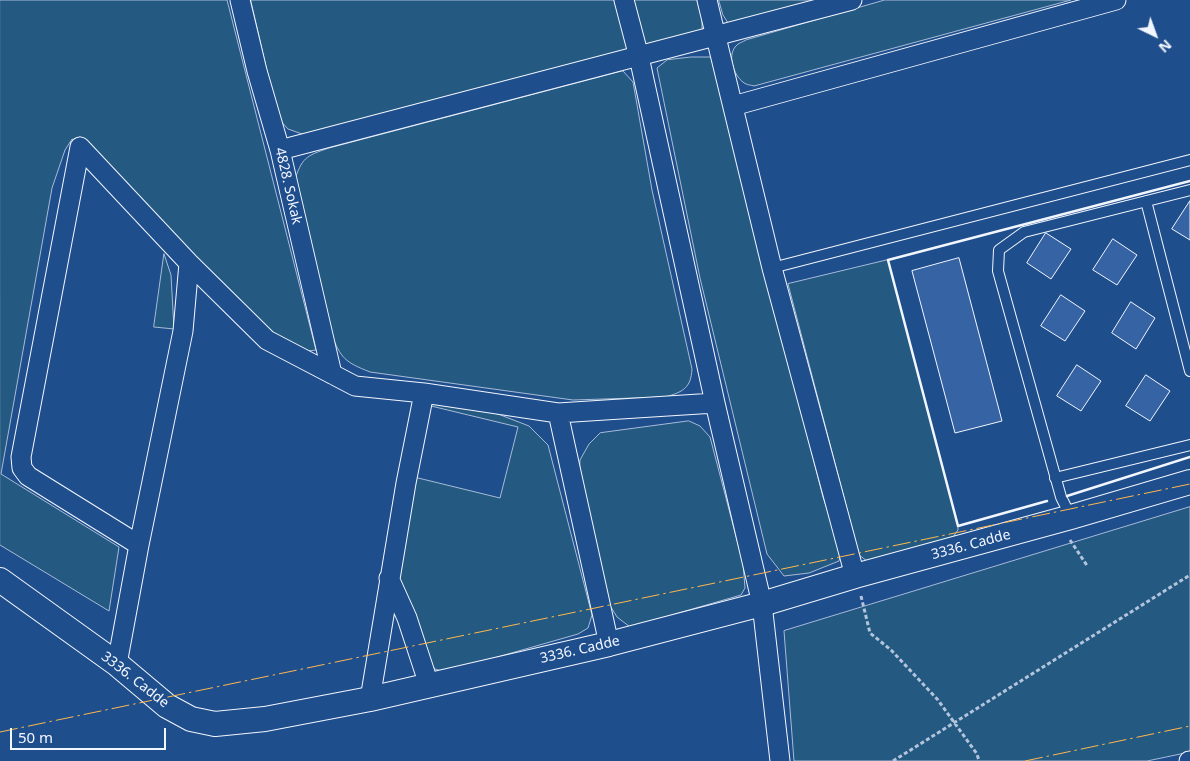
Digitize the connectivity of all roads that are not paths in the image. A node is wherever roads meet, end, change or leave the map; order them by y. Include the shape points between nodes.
1 (240, 0) edge
2 (624, 0) edge
3 (707, 0) edge
4 (852, 0) edge
5 (1116, 0) edge
6 (716, 37) junction
7 (639, 57) junction
8 (733, 106) junction
9 (280, 150) junction
10 (1190, 160) edge
11 (1190, 190) edge
12 (1146, 201) junction
13 (189, 262) junction
14 (772, 268) junction
15 (1190, 371) edge
16 (332, 374) junction
17 (424, 393) junction
18 (715, 403) junction
19 (558, 414) junction
20 (1190, 445) edge
21 (1055, 478) junction
22 (1190, 482) edge
23 (1064, 519) junction
24 (139, 545) junction
25 (856, 576) junction
26 (389, 578) junction
27 (0, 580) edge
28 (762, 604) junction
29 (609, 644) junction
30 (117, 664) junction
31 (429, 685) junction
32 (370, 699) junction
33 (780, 761) edge

1 - 9 street, 4828. Sokak
2 - 7 street
3 - 6 street
4 - 6 street
5 - 8 street
6 - 7 street
6 - 8 street
7 - 9 street
7 - 18 street
8 - 14 street
9 - 16 street, 4828. Sokak
10 - 14 lane
11 - 12 lane
12 - 15 lane
12 - 21 lane via 1024,232 999,250 998,271
13 - 16 street via 267,340
13 - 24 street via 183,331
13 - 24 street via 80,147 21,457 22,468 28,476
14 - 25 street
16 - 17 street via 355,386
17 - 19 street
17 - 26 street
18 - 19 street
18 - 28 street
19 - 29 street
20 - 21 lane
21 - 23 lane
22 - 23 street, 3336. Cadde
23 - 25 street, 3336. Cadde
24 - 30 street
25 - 28 street, 3336. Cadde
26 - 31 street via 407,618
26 - 32 street
27 - 30 street, 3336. Cadde
28 - 29 street, 3336. Cadde
28 - 33 street
29 - 31 street, 3336. Cadde
30 - 32 street, 3336. Cadde via 167,706 191,719 215,724 265,719
31 - 32 street, 3336. Cadde

